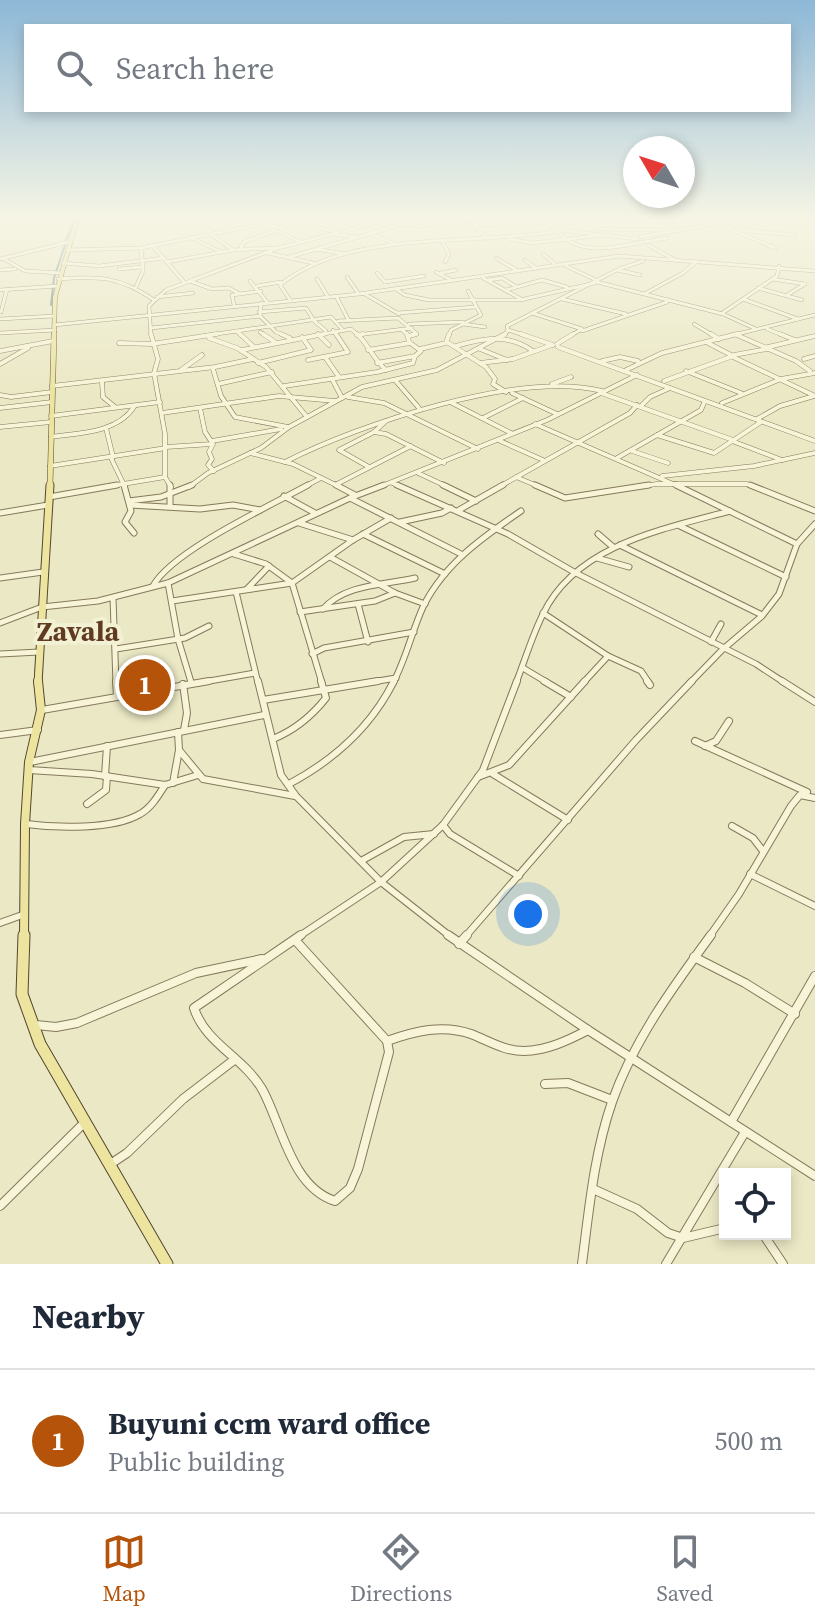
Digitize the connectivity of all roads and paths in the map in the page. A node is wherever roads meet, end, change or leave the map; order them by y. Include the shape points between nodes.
1 (49, 278) edge
2 (60, 278) edge
3 (116, 278) edge
4 (139, 278) edge
5 (178, 278) edge
6 (196, 278) edge
7 (286, 278) edge
8 (348, 278) edge
9 (381, 278) edge
10 (411, 278) edge
11 (427, 278) edge
12 (447, 278) edge
13 (474, 278) edge
14 (483, 278) edge
15 (541, 278) edge
16 (587, 278) edge
17 (603, 278) edge
18 (673, 278) edge
19 (317, 279) dead end
20 (772, 279) joint
21 (430, 280) dead end
22 (487, 280) junction
23 (545, 280) junction
24 (187, 281) junction
25 (250, 281) dead end
26 (452, 281) junction
27 (282, 282) junction
28 (385, 282) junction
29 (596, 282) junction
30 (257, 286) junction
31 (136, 287) junction
32 (516, 287) junction
33 (567, 287) junction
34 (396, 288) junction
35 (758, 288) junction
36 (7, 289) junction
37 (0, 290) edge
38 (506, 290) junction
39 (261, 291) junction
40 (468, 291) dead end
41 (193, 293) dead end
42 (641, 293) junction
43 (240, 294) junction
44 (361, 294) junction
45 (786, 295) junction
46 (336, 296) junction
47 (328, 297) junction
48 (155, 298) junction
49 (561, 299) junction
50 (743, 299) junction
51 (290, 300) junction
52 (472, 300) junction
53 (524, 300) junction
54 (802, 300) dead end
55 (267, 302) junction
56 (675, 302) junction
57 (261, 303) junction
58 (234, 305) junction
59 (475, 307) junction
60 (445, 308) junction
61 (286, 310) junction
62 (422, 310) junction
63 (1, 312) edge
64 (398, 313) junction
65 (532, 313) junction
66 (148, 314) junction
67 (260, 314) junction
68 (627, 314) junction
69 (721, 314) junction
70 (814, 316) edge
71 (0, 319) edge
72 (313, 319) junction
73 (402, 319) junction
74 (473, 319) junction
75 (798, 319) junction
76 (301, 321) junction
77 (337, 321) junction
78 (349, 321) junction
79 (461, 322) junction
80 (436, 323) junction
81 (480, 323) dead end
82 (54, 324) junction
83 (408, 324) junction
84 (694, 324) dead end
85 (270, 325) junction
86 (485, 327) dead end
87 (151, 328) junction
88 (412, 328) junction
89 (342, 329) junction
90 (401, 329) junction
91 (759, 329) junction
92 (333, 330) junction
93 (508, 330) junction
94 (236, 331) junction
95 (326, 331) junction
96 (581, 331) junction
97 (260, 332) dead end
98 (0, 333) edge
99 (317, 333) junction
100 (356, 335) junction
101 (736, 335) junction
102 (409, 336) junction
103 (504, 336) junction
104 (815, 336) edge
105 (302, 337) junction
106 (200, 338) junction
107 (293, 339) junction
108 (286, 340) junction
109 (719, 340) junction
110 (796, 340) junction
111 (53, 341) junction
112 (447, 342) junction
113 (707, 342) junction
114 (119, 343) dead end
115 (276, 343) junction
116 (410, 343) junction
117 (152, 344) junction
118 (555, 344) junction
119 (329, 345) dead end
120 (33, 346) junction
121 (455, 346) junction
122 (254, 347) junction
123 (479, 348) junction
124 (765, 348) junction
125 (420, 349) junction
126 (242, 350) junction
127 (368, 350) junction
128 (0, 351) edge
129 (533, 351) junction
130 (300, 353) junction
131 (202, 355) dead end
132 (466, 355) junction
133 (415, 356) junction
134 (733, 356) junction
135 (815, 356) edge
136 (325, 357) junction
137 (804, 359) dead end
138 (308, 360) dead end
139 (507, 360) junction
140 (255, 361) junction
141 (598, 361) junction
142 (639, 362) junction
143 (377, 363) junction
144 (479, 363) junction
145 (0, 364) edge
146 (233, 366) junction
147 (213, 369) junction
148 (386, 370) junction
149 (625, 370) junction
150 (180, 371) junction
151 (685, 371) junction
152 (273, 372) junction
153 (377, 372) junction
154 (813, 372) edge
155 (154, 373) junction
156 (240, 374) junction
157 (637, 375) junction
158 (339, 377) junction
159 (571, 377) dead end
160 (332, 379) junction
161 (781, 379) junction
162 (394, 381) junction
163 (664, 381) dead end
164 (102, 382) junction
165 (218, 384) junction
166 (284, 386) junction
167 (544, 387) junction
168 (670, 388) junction
169 (600, 391) junction
170 (511, 392) junction
171 (741, 393) junction
172 (52, 394) junction
173 (0, 395) edge
174 (290, 395) junction
175 (815, 396) edge
176 (344, 397) junction
177 (523, 398) junction
178 (160, 402) junction
179 (336, 402) junction
180 (451, 403) junction
181 (704, 403) dead end
182 (722, 403) dead end
183 (227, 405) junction
184 (134, 407) junction
185 (639, 407) junction
186 (0, 408) edge
187 (200, 408) junction
188 (117, 409) junction
189 (420, 409) junction
190 (406, 412) junction
191 (162, 413) junction
192 (558, 414) junction
193 (307, 417) junction
194 (482, 418) junction
195 (51, 419) junction
196 (390, 419) junction
197 (681, 421) junction
198 (759, 421) junction
199 (535, 424) junction
200 (0, 427) edge
201 (105, 427) junction
202 (288, 427) junction
203 (374, 432) junction
204 (512, 433) junction
205 (657, 435) junction
206 (51, 437) junction
207 (498, 440) junction
208 (579, 441) junction
209 (733, 441) junction
210 (815, 441) edge
211 (212, 442) junction
212 (411, 446) junction
213 (166, 448) junction
214 (479, 449) junction
215 (631, 451) junction
216 (250, 453) junction
217 (815, 453) edge
218 (112, 458) junction
219 (616, 458) junction
220 (544, 461) junction
221 (783, 461) junction
222 (285, 462) junction
223 (444, 463) junction
224 (668, 463) dead end
225 (50, 466) junction
226 (369, 467) junction
227 (214, 471) junction
228 (418, 473) junction
229 (165, 477) junction
230 (516, 477) junction
231 (659, 477) junction
232 (314, 478) junction
233 (391, 483) junction
234 (125, 484) junction
235 (336, 484) junction
236 (672, 484) junction
237 (171, 495) junction
238 (284, 496) junction
239 (353, 497) junction
240 (48, 501) junction
241 (477, 501) junction
242 (815, 502) edge
243 (130, 503) junction
244 (170, 505) junction
245 (806, 507) junction
246 (451, 508) junction
247 (260, 510) junction
248 (459, 511) junction
249 (521, 511) dead end
250 (730, 511) junction
251 (815, 511) edge
252 (0, 513) edge
253 (316, 514) junction
254 (391, 518) junction
255 (298, 522) junction
256 (399, 522) junction
257 (815, 524) edge
258 (679, 525) junction
259 (497, 529) junction
260 (134, 533) dead end
261 (362, 534) junction
262 (598, 534) dead end
263 (353, 540) junction
264 (797, 544) junction
265 (617, 546) junction
266 (233, 554) junction
267 (463, 555) junction
268 (330, 557) junction
269 (596, 558) junction
270 (269, 566) junction
271 (629, 567) dead end
272 (43, 572) junction
273 (574, 572) junction
274 (445, 574) junction
275 (786, 577) junction
276 (0, 578) edge
277 (415, 578) dead end
278 (168, 583) junction
279 (292, 583) junction
280 (384, 586) junction
281 (153, 587) junction
282 (247, 590) junction
283 (236, 592) junction
284 (395, 593) junction
285 (113, 598) junction
286 (172, 601) junction
287 (358, 604) junction
288 (425, 604) junction
289 (42, 607) junction
290 (323, 609) junction
291 (300, 612) junction
292 (543, 613) junction
293 (762, 616) junction
294 (0, 623) edge
295 (721, 624) dead end
296 (209, 626) dead end
297 (414, 632) junction
298 (178, 639) junction
299 (368, 642) junction
300 (711, 642) junction
301 (116, 649) junction
302 (722, 650) junction
303 (39, 652) junction
304 (0, 654) edge
305 (312, 654) junction
306 (608, 656) junction
307 (523, 668) junction
308 (255, 673) junction
309 (396, 678) junction
310 (191, 682) junction
311 (183, 684) junction
312 (650, 685) dead end
313 (325, 690) junction
314 (117, 696) junction
315 (571, 697) junction
316 (263, 700) junction
317 (815, 702) edge
318 (41, 710) junction
319 (264, 715) junction
320 (729, 721) dead end
321 (39, 730) junction
322 (180, 732) junction
323 (0, 735) edge
324 (272, 739) junction
325 (695, 741) dead end
326 (107, 746) junction
327 (704, 746) junction
328 (179, 750) junction
329 (29, 766) junction
330 (492, 773) junction
331 (198, 775) junction
332 (106, 776) junction
333 (477, 777) junction
334 (169, 784) junction
335 (289, 784) junction
336 (296, 796) junction
337 (813, 797) edge
338 (87, 804) dead end
339 (568, 820) junction
340 (25, 824) junction
341 (443, 825) junction
342 (732, 826) dead end
343 (434, 834) junction
344 (763, 851) junction
345 (361, 861) junction
346 (750, 874) junction
347 (519, 876) junction
348 (381, 882) junction
349 (815, 906) edge
350 (26, 914) junction
351 (0, 923) edge
352 (296, 941) junction
353 (459, 944) junction
354 (266, 957) junction
355 (694, 957) junction
356 (815, 976) edge
357 (795, 1014) junction
358 (31, 1025) junction
359 (588, 1030) junction
360 (387, 1041) junction
361 (631, 1056) junction
362 (234, 1060) junction
363 (545, 1084) dead end
364 (612, 1100) junction
365 (731, 1122) junction
366 (84, 1123) junction
367 (745, 1132) junction
368 (108, 1166) junction
369 (815, 1176) edge
370 (593, 1189) junction
371 (0, 1206) edge
372 (719, 1229) edge
373 (683, 1238) junction
374 (767, 1240) edge
375 (167, 1264) edge
376 (582, 1264) edge
377 (666, 1264) edge
378 (783, 1264) edge

1 - 36 street
2 - 82 main road
3 - 31 street
4 - 31 street
5 - 24 street
6 - 24 street
7 - 27 street
8 - 44 street
9 - 28 street
10 - 28 street
11 - 21 street
12 - 26 street
13 - 26 street
14 - 22 street
15 - 23 street
16 - 29 street
17 - 29 street
18 - 42 street via 653,292
19 - 47 street
20 - 35 street
20 - 45 street via 805,284
22 - 32 street via 502,278
22 - 38 street
23 - 32 street
23 - 33 street
24 - 43 street
24 - 48 street
25 - 30 street
26 - 34 street
27 - 30 street
27 - 51 street
28 - 34 street
29 - 33 street
29 - 42 street
29 - 49 street
30 - 39 street
31 - 48 street
32 - 38 street
33 - 53 street
34 - 44 street
34 - 52 street via 404,295 435,301
35 - 45 street
35 - 50 street
36 - 37 street
36 - 63 street
38 - 53 street
39 - 43 street
39 - 55 street
40 - 52 street
41 - 48 street
42 - 56 street
43 - 58 street via 231,295
44 - 46 street
44 - 64 street
45 - 54 street
46 - 47 street
46 - 78 street
47 - 51 street
48 - 66 street
49 - 65 street
49 - 68 street
50 - 69 street
50 - 75 street
51 - 55 street
52 - 53 street
52 - 59 street
55 - 57 street
56 - 68 street
56 - 69 street
57 - 58 street
57 - 67 street
58 - 66 street
59 - 60 street
59 - 74 street via 481,314
60 - 62 street
60 - 79 street
61 - 67 street
61 - 72 street via 308,309
61 - 76 street
62 - 64 street
62 - 80 street
64 - 73 street
65 - 93 street
65 - 96 street
66 - 82 street
66 - 87 street
67 - 85 street
67 - 87 street
68 - 96 street
69 - 91 street
70 - 75 street
71 - 82 street
72 - 76 street
72 - 77 street
72 - 95 street
73 - 78 street
73 - 83 street
74 - 79 street
74 - 81 street
75 - 91 street
76 - 85 street
77 - 78 street
77 - 89 street
79 - 80 street
79 - 86 street
79 - 112 street via 447,335
80 - 83 street
82 - 98 street
82 - 111 main road
83 - 88 street
84 - 109 street
85 - 94 street
85 - 107 street
87 - 117 street
88 - 90 street
88 - 102 street via 417,334
89 - 92 street
89 - 100 street via 353,329
90 - 100 street
90 - 102 street
91 - 101 street
91 - 110 street
92 - 95 street
92 - 136 street via 348,352
93 - 103 street
93 - 118 street
94 - 106 street
94 - 122 street
95 - 99 street
96 - 118 street
97 - 115 street
99 - 105 street
99 - 119 street
100 - 127 street
101 - 109 street
101 - 124 street
102 - 116 street
103 - 121 street
103 - 123 street
103 - 129 street
104 - 110 street
105 - 107 street
105 - 130 street via 311,349
106 - 117 street
106 - 126 street
107 - 108 street
108 - 115 street
108 - 130 street
109 - 113 street
110 - 124 street
111 - 120 street
111 - 172 main road
112 - 121 street
112 - 125 street
113 - 134 street
113 - 142 street
114 - 117 street
115 - 122 street
116 - 125 street
116 - 127 street
117 - 155 street via 158,359
118 - 129 street
118 - 141 street
120 - 128 street
120 - 145 street
121 - 132 street
122 - 126 street
123 - 132 street
123 - 139 street
124 - 134 street
124 - 154 street
125 - 133 street
126 - 140 street
127 - 143 street
129 - 139 street
130 - 140 street
131 - 150 street
132 - 144 street
132 - 162 street via 437,370
133 - 143 street
133 - 148 street via 413,363
134 - 151 street
134 - 161 street
135 - 137 street
136 - 138 street
136 - 158 street
139 - 144 street
140 - 146 street
140 - 152 street
141 - 142 street via 620,357
141 - 149 street
142 - 149 street
143 - 148 street
144 - 170 street via 494,378 493,384
146 - 147 street
146 - 156 street
147 - 150 street
147 - 165 street
148 - 153 street
149 - 157 street
150 - 155 street
151 - 163 street
151 - 171 street
152 - 156 street
152 - 166 street
153 - 158 street
153 - 162 street
154 - 161 street
155 - 164 street
155 - 178 street
156 - 165 street
157 - 168 street
157 - 169 street
158 - 160 street
159 - 167 street
160 - 166 street
160 - 176 street
161 - 171 street
161 - 175 street
162 - 176 street via 362,387
162 - 189 street
164 - 172 street
164 - 188 street via 103,397
165 - 183 street
166 - 174 street
167 - 169 street via 577,384
167 - 170 street
168 - 185 street
168 - 198 street
169 - 185 street
169 - 192 street
170 - 177 street
170 - 180 street
171 - 182 street
172 - 173 street
172 - 186 street
172 - 195 main road
174 - 179 street
174 - 183 street
174 - 193 street
175 - 198 street via 780,406
176 - 179 street
176 - 190 street via 374,400
177 - 192 street
177 - 194 street
178 - 184 street
178 - 191 street
179 - 193 street
180 - 189 street
180 - 194 street
181 - 197 street
183 - 187 street
183 - 202 street via 238,418
184 - 188 street
184 - 201 street via 123,420
185 - 197 street
185 - 208 street
187 - 191 street
187 - 211 street
188 - 195 street
189 - 190 street
190 - 196 street
190 - 214 street
191 - 213 street
192 - 199 street
193 - 202 street
194 - 204 street
195 - 200 street
195 - 206 main road
196 - 203 street
196 - 222 street via 324,441
197 - 205 street
197 - 209 street
198 - 209 street
198 - 210 street
199 - 204 street
199 - 208 street
201 - 206 street
201 - 218 street
202 - 211 street
202 - 216 street
203 - 212 street
203 - 226 street via 339,450
204 - 207 street
205 - 209 street via 708,452
205 - 215 street
206 - 225 main road
207 - 214 street
207 - 220 street
208 - 219 street
208 - 220 street
209 - 221 street
211 - 213 street
211 - 227 street via 208,465
212 - 223 street
212 - 226 street
213 - 218 street
213 - 229 street
214 - 223 street
215 - 219 street
215 - 224 street
216 - 222 street
216 - 227 street
217 - 221 street
218 - 225 street
218 - 234 street
219 - 231 street
220 - 230 street
221 - 231 street
222 - 232 street
223 - 228 street
225 - 240 main road
226 - 235 street
227 - 237 street
228 - 233 street
228 - 241 street
229 - 234 street
229 - 237 street
230 - 236 street via 565,498
230 - 241 street
231 - 236 street
232 - 235 street
232 - 238 street
233 - 239 street
233 - 246 street
234 - 240 street
234 - 243 street
235 - 239 street
236 - 245 street via 747,484
236 - 250 street
237 - 243 street
237 - 244 street
238 - 247 street
238 - 253 street
239 - 253 street
239 - 254 street
240 - 252 street
240 - 272 main road
241 - 248 street
242 - 245 street
243 - 244 street
243 - 260 street via 125,522
244 - 247 street
245 - 251 street
246 - 248 street
246 - 256 street
247 - 281 street via 160,573
248 - 259 street
249 - 259 street
250 - 258 street
250 - 264 street
253 - 255 street
254 - 256 street
254 - 261 street
255 - 263 street
255 - 266 street
256 - 267 street
257 - 264 street
258 - 265 street
258 - 275 street
259 - 267 street
259 - 273 street
261 - 263 street
261 - 274 street
262 - 265 street
263 - 268 street
264 - 275 street
265 - 269 street
265 - 293 street
266 - 270 street
266 - 278 street
267 - 274 street
268 - 279 street
268 - 280 street
269 - 271 street
269 - 273 street
270 - 279 street
270 - 282 street
272 - 276 street
272 - 289 main road
273 - 292 street
273 - 300 street
274 - 288 street
275 - 293 street
277 - 280 street
278 - 281 street
278 - 286 street
279 - 282 street
279 - 291 street
280 - 284 street
280 - 290 street via 341,594
281 - 285 street
282 - 283 street
283 - 286 street
283 - 308 street
284 - 287 street
284 - 288 street
285 - 289 street
285 - 301 street
286 - 298 street
287 - 290 street
287 - 299 street
288 - 297 street
289 - 294 street
289 - 303 main road
290 - 291 street
291 - 305 street
292 - 306 street
292 - 307 street
293 - 302 street
295 - 300 street
296 - 298 street
297 - 299 street
297 - 309 street
298 - 301 street
298 - 310 street
299 - 305 street
300 - 302 street
301 - 314 street
302 - 317 street via 756,664
302 - 339 street
303 - 304 street
303 - 318 main road
305 - 313 street
306 - 312 street via 641,671
306 - 315 street
307 - 315 street
307 - 333 street
308 - 310 street
308 - 316 street
309 - 313 street
309 - 335 street via 383,703 348,744 327,764
310 - 311 street
311 - 314 street
311 - 322 street via 187,713
313 - 316 street
313 - 324 street via 326,698 305,722
314 - 318 street
315 - 330 street via 517,758
316 - 319 street
318 - 321 main road
319 - 322 street
319 - 324 street
320 - 327 street via 716,741
321 - 323 street
321 - 329 main road
322 - 326 street
322 - 328 street
324 - 335 street via 277,764
325 - 327 street
326 - 329 street
326 - 332 street
327 - 337 street
328 - 331 street via 193,760
328 - 334 street
329 - 332 street
329 - 340 main road
330 - 333 street
330 - 339 street
331 - 334 street
331 - 336 street via 210,782
332 - 334 street
332 - 338 street via 106,790
333 - 341 street
334 - 340 street via 133,818 61,828
335 - 336 street
336 - 345 street
337 - 344 street via 796,799
339 - 347 street
340 - 350 main road
341 - 343 street
341 - 347 street
342 - 344 street
343 - 345 street via 396,838
343 - 348 street
344 - 346 street
345 - 348 street
346 - 349 street
346 - 355 street
347 - 353 street
348 - 352 street
348 - 353 street
350 - 351 street
350 - 358 main road via 21,972
352 - 354 street
352 - 360 street
353 - 359 street
354 - 358 street via 196,973 77,1023
354 - 362 street via 194,1008
355 - 357 street
355 - 361 street
356 - 357 street
357 - 365 street
358 - 366 main road
359 - 360 street via 523,1051 443,1029 425,1028
359 - 361 street
360 - 362 street via 389,1061 358,1169 350,1188 335,1201 320,1197 285,1142 260,1085
361 - 364 street
361 - 365 street
362 - 368 street
363 - 364 street via 568,1083
364 - 370 street
365 - 367 street
366 - 368 main road
366 - 371 street
367 - 369 street
367 - 373 street
368 - 375 main road
370 - 373 street
370 - 376 street
372 - 373 street
373 - 377 street
374 - 378 street

